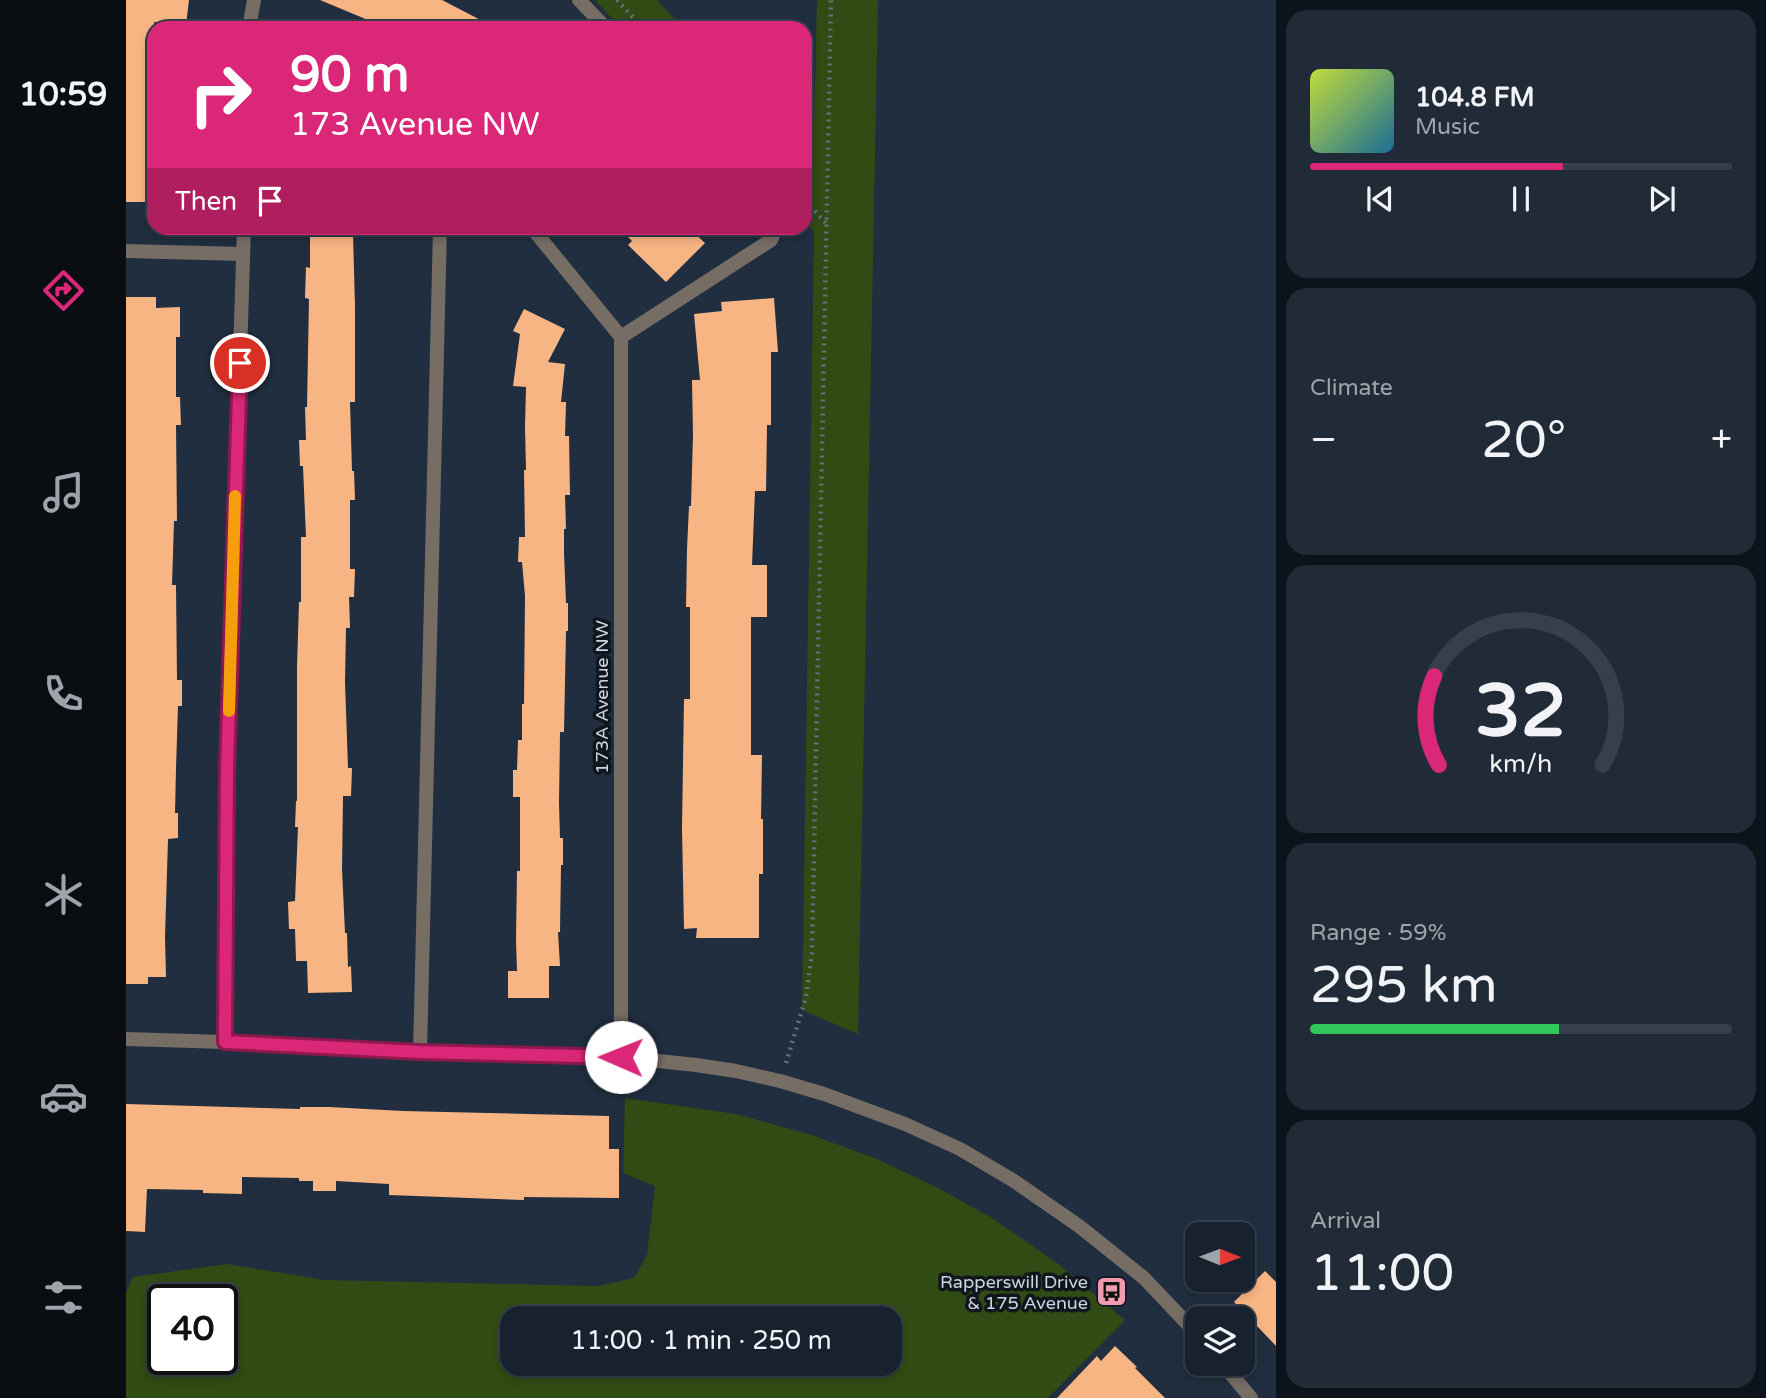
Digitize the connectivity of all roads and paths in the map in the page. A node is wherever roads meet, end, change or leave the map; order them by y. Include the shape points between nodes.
1 (254, 0) edge
2 (579, 0) edge
3 (617, 0) edge
4 (831, 0) edge
5 (250, 21) edge
6 (599, 21) edge
7 (636, 21) edge
8 (812, 208) edge
9 (826, 223) junction
10 (244, 235) edge
11 (440, 235) edge
12 (538, 235) edge
13 (773, 235) edge
14 (126, 251) edge
15 (243, 254) junction
16 (621, 337) junction
17 (126, 1039) edge
18 (225, 1042) junction
19 (420, 1052) junction
20 (621, 1057) junction
21 (780, 1081) junction
22 (1185, 1321) edge
23 (1233, 1376) edge
24 (1251, 1398) edge

1 - 5 street
2 - 6 street
3 - 7 path
4 - 9 path
8 - 9 path
9 - 21 path via 812,952 806,997
10 - 15 street
11 - 19 street
12 - 16 street
13 - 16 street
14 - 15 street
15 - 18 street via 227,769
16 - 20 street, 173A Avenue NW
17 - 18 street
18 - 19 street
19 - 20 street
20 - 21 street
21 - 22 street via 894,1120 960,1149 1014,1181 1144,1278
23 - 24 street

